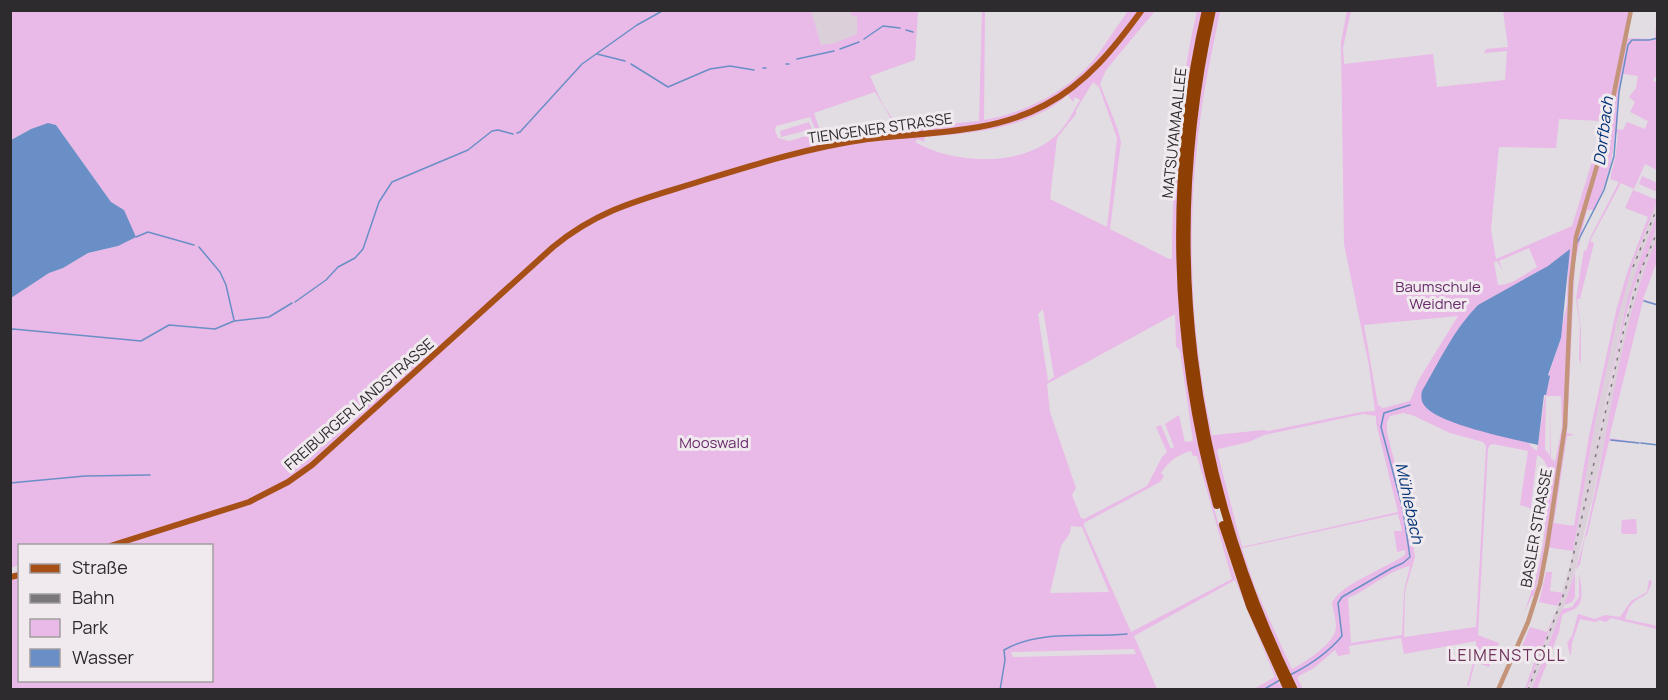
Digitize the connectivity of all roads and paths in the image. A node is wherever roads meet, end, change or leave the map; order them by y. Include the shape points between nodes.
1 (1142, 10) edge
2 (1206, 10) edge
3 (1212, 10) edge
4 (1631, 10) edge
5 (1183, 258) junction
6 (532, 266) joint
7 (116, 544) edge
8 (1285, 678) junction
9 (1288, 690) edge
10 (1294, 690) edge
11 (1498, 690) edge

1 - 6 main road, TIENGENER STRASSE via 1087,76 1059,97 1022,116 978,128 840,143 751,165 603,214 570,233
2 - 5 highway, MATSUYAMAALLEE via 1187,122 1181,189
3 - 5 highway, MATSUYAMAALLEE via 1190,142
4 - 11 street, BASLER STRASSE via 1604,142 1576,237 1565,435 1543,568 1527,624
5 - 8 highway via 1181,296 1191,380 1209,474 1254,617
6 - 7 main road, FREIBURGER LANDSTRASSE via 312,465 288,482 249,502
8 - 9 highway
8 - 10 highway

